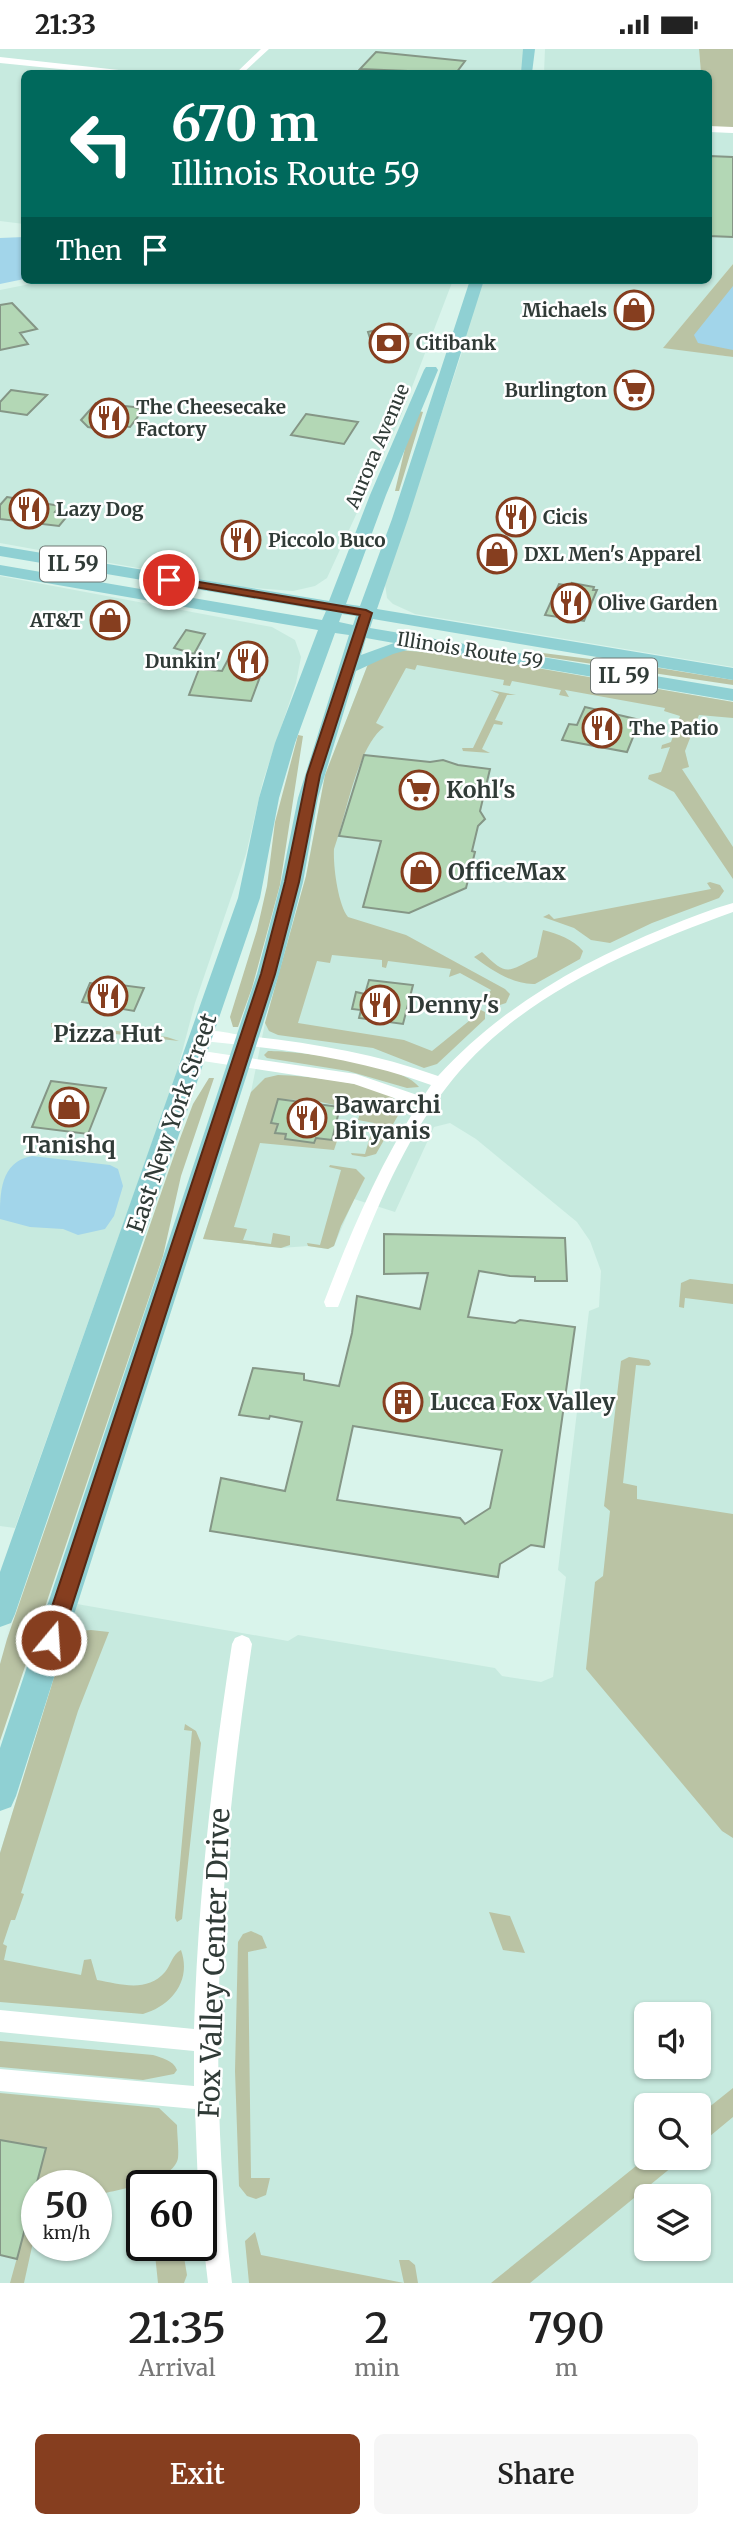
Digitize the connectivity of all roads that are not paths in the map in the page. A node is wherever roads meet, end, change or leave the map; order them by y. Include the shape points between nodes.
1 (265, 49) edge
2 (529, 49) edge
3 (541, 49) edge
4 (0, 60) edge
5 (92, 70) edge
6 (242, 70) edge
7 (527, 70) edge
8 (539, 70) edge
9 (712, 129) edge
10 (733, 130) edge
11 (461, 284) edge
12 (476, 284) edge
13 (449, 317) dead end
14 (434, 359) dead end
15 (0, 551) edge
16 (20, 555) junction
17 (0, 560) edge
18 (0, 570) edge
19 (349, 574) junction
20 (379, 578) junction
21 (273, 597) junction
22 (335, 608) junction
23 (366, 613) junction
24 (261, 615) junction
25 (428, 623) junction
26 (328, 627) junction
27 (359, 632) junction
28 (420, 642) junction
29 (314, 663) junction
30 (347, 668) junction
31 (733, 674) edge
32 (733, 695) edge
33 (733, 907) edge
34 (200, 1046) junction
35 (243, 1051) junction
36 (441, 1083) junction
37 (426, 1104) junction
38 (332, 1302) dead end
39 (0, 1614) edge
40 (242, 1644) dead end
41 (0, 1796) edge
42 (0, 2021) edge
43 (207, 2041) junction
44 (0, 2080) edge
45 (206, 2099) junction
46 (220, 2283) edge

1 - 6 street
2 - 7 main road
3 - 8 main road
4 - 5 street
9 - 10 street
11 - 13 main road
12 - 20 main road, Aurora Avenue
14 - 19 main road, Aurora Avenue
15 - 16 main road, Illinois Route 59 / IL 59
16 - 17 main road, IL 59
16 - 21 main road, Illinois Route 59 / IL 59
18 - 24 main road, Illinois Route 59 / IL 59
19 - 21 main road via 313,590
19 - 22 main road, Aurora Avenue
20 - 23 main road, Aurora Avenue
20 - 25 main road via 391,599
21 - 22 main road, Illinois Route 59 / IL 59
22 - 23 main road, Illinois Route 59 / IL 59
22 - 26 main road, Aurora Avenue
23 - 25 main road, Illinois Route 59 / IL 59
23 - 27 main road, Aurora Avenue
24 - 26 main road, Illinois Route 59 / IL 59
24 - 29 main road via 298,637
25 - 31 main road, Illinois Route 59 / IL 59
26 - 27 main road, Illinois Route 59 / IL 59
26 - 29 main road, East New York Street
27 - 28 main road, Illinois Route 59 / IL 59
27 - 30 main road, East New York Street
28 - 30 main road via 387,650
28 - 32 main road, Illinois Route 59 / IL 59
29 - 34 main road, East New York Street via 275,772 249,898
30 - 35 main road, East New York Street via 308,798 281,929
33 - 36 street via 645,941 548,992 482,1041
34 - 35 street
34 - 35 street
34 - 39 main road, East New York Street
35 - 36 street via 344,1052
35 - 37 street via 356,1079
35 - 41 main road, East New York Street
36 - 37 street
37 - 38 street via 379,1192
40 - 43 street, Fox Valley Center Drive via 220,1802
42 - 43 street
43 - 45 street, Fox Valley Center Drive
44 - 45 street
45 - 46 street, Fox Valley Center Drive

